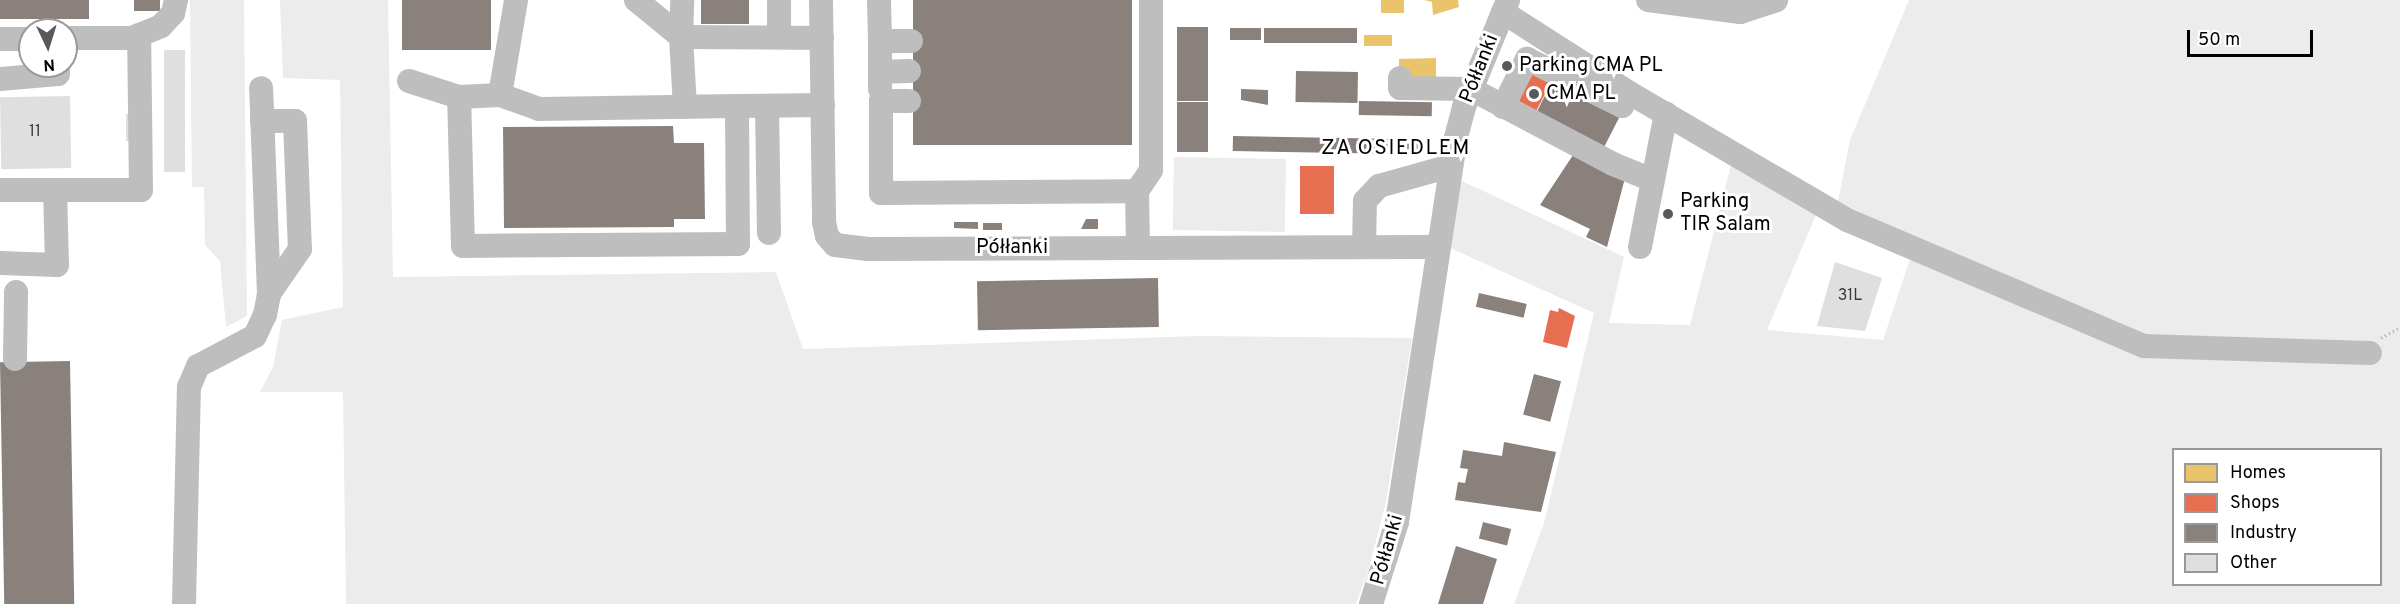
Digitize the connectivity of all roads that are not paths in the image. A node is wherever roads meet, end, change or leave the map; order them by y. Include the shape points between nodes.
1 (176, 0) edge
2 (516, 0) edge
3 (636, 0) edge
4 (682, 0) edge
5 (779, 0) edge
6 (821, 0) edge
7 (879, 0) edge
8 (1151, 0) edge
9 (1648, 0) edge
10 (1776, 0) edge
11 (1505, 6) edge
12 (139, 35) junction
13 (779, 36) junction
14 (681, 37) junction
15 (78, 38) edge
16 (822, 38) junction
17 (0, 39) edge
18 (18, 39) edge
19 (880, 41) junction
20 (910, 41) dead end
21 (909, 71) dead end
22 (879, 72) junction
23 (18, 77) edge
24 (1400, 78) dead end
25 (0, 79) edge
26 (409, 81) dead end
27 (261, 88) dead end
28 (1471, 89) junction
29 (1629, 92) junction
30 (500, 95) junction
31 (459, 97) junction
32 (909, 100) dead end
33 (881, 101) junction
34 (823, 105) junction
35 (737, 106) junction
36 (767, 106) junction
37 (685, 107) junction
38 (1503, 107) junction
39 (1666, 113) junction
40 (262, 121) junction
41 (1450, 166) junction
42 (1410, 174) junction
43 (1652, 180) junction
44 (0, 190) edge
45 (55, 190) junction
46 (1137, 191) junction
47 (1444, 202) junction
48 (769, 233) dead end
49 (1438, 246) junction
50 (1640, 247) dead end
51 (1138, 248) junction
52 (1364, 248) junction
53 (0, 263) edge
54 (15, 292) dead end
55 (269, 294) junction
56 (2370, 352) dead end
57 (15, 359) dead end
58 (184, 604) edge
59 (1371, 604) edge

1 - 12 street via 173,13 161,26
2 - 30 street
3 - 14 street
4 - 14 street
5 - 13 street
6 - 16 street, Półłanki
7 - 19 street
8 - 46 street via 1151,170
9 - 10 street via 1740,12
11 - 28 street, Półłanki
11 - 29 street
12 - 15 street
12 - 45 street via 141,190
13 - 14 street
13 - 16 street
14 - 37 street
16 - 34 street, Półłanki
17 - 18 street
19 - 20 street
19 - 22 street
21 - 22 street
22 - 33 street
23 - 25 street
24 - 28 street via 1400,88
26 - 31 street
27 - 40 street
28 - 38 street
28 - 41 street, Półłanki
29 - 38 street via 1622,106 1527,59
29 - 39 street
30 - 31 street
30 - 37 street via 538,109
31 - 35 street via 463,246 738,244
32 - 33 street
33 - 46 street via 881,193
34 - 36 street
34 - 51 street, Półłanki via 824,222 827,236 835,245 868,249
35 - 36 street
35 - 37 street
36 - 48 street
38 - 43 street via 1613,165
39 - 43 street
39 - 56 street via 1847,220 2144,346
40 - 55 street
40 - 55 street via 295,121 300,249
41 - 42 street
41 - 47 street, Półłanki
42 - 47 street
42 - 52 street via 1379,186 1365,201
43 - 50 street
44 - 45 street
45 - 53 street via 57,265
46 - 51 street
47 - 49 street, Półłanki
49 - 52 street, Półłanki
49 - 59 street, Półłanki via 1397,522
51 - 52 street, Półłanki
54 - 57 street
55 - 58 street via 266,315 255,336 198,366 189,387

